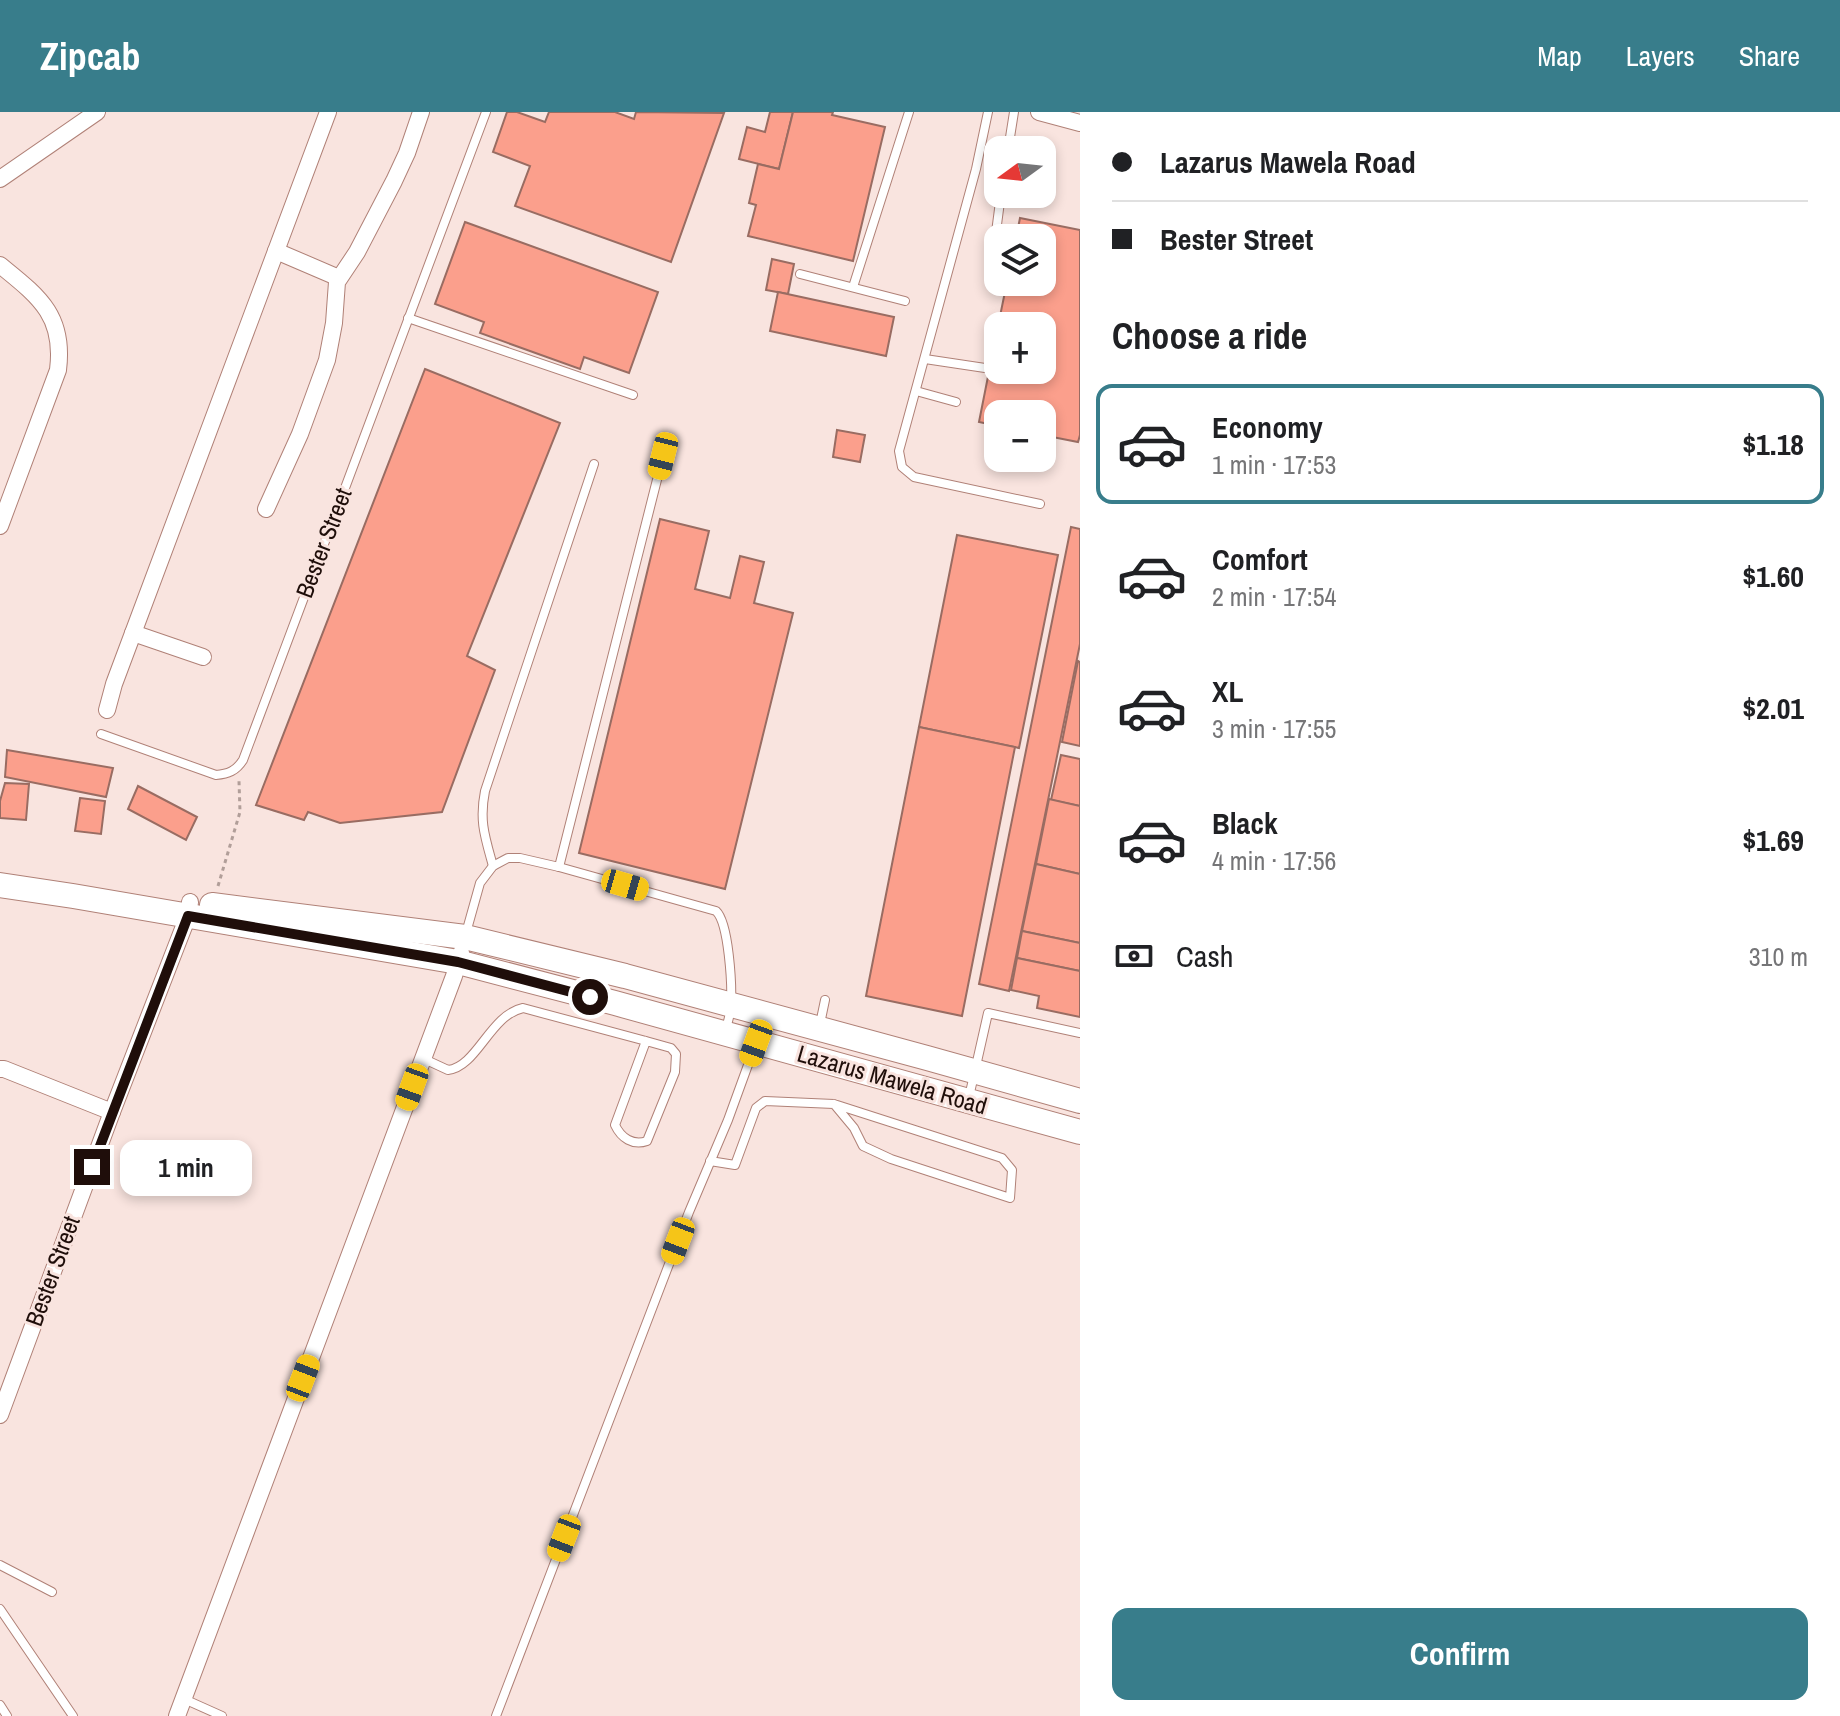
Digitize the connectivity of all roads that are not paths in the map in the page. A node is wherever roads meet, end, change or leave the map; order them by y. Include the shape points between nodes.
1 (97, 112) edge
2 (328, 112) edge
3 (421, 112) edge
4 (486, 112) edge
5 (909, 112) edge
6 (988, 112) edge
7 (1014, 112) edge
8 (1039, 112) edge
9 (1079, 121) edge
10 (1010, 136) edge
11 (0, 179) edge
12 (276, 251) junction
13 (0, 265) edge
14 (800, 274) dead end
15 (339, 278) junction
16 (853, 287) junction
17 (905, 301) dead end
18 (408, 318) junction
19 (925, 359) junction
20 (984, 368) edge
21 (916, 391) junction
22 (633, 395) dead end
23 (956, 402) dead end
24 (663, 456) dead end
25 (594, 464) dead end
26 (1040, 504) dead end
27 (266, 509) dead end
28 (0, 526) edge
29 (133, 633) junction
30 (203, 657) dead end
31 (107, 710) dead end
32 (101, 734) dead end
33 (493, 866) junction
34 (559, 867) junction
35 (0, 872) edge
36 (0, 885) edge
37 (197, 908) junction
38 (465, 937) junction
39 (458, 962) junction
40 (825, 1000) dead end
41 (731, 1005) junction
42 (762, 1013) junction
43 (819, 1029) junction
44 (1080, 1033) edge
45 (725, 1034) junction
46 (646, 1041) junction
47 (756, 1043) junction
48 (422, 1058) junction
49 (0, 1069) edge
50 (976, 1073) junction
51 (1080, 1101) edge
52 (968, 1102) junction
53 (834, 1104) junction
54 (112, 1112) junction
55 (1080, 1132) edge
56 (710, 1161) junction
57 (0, 1415) edge
58 (0, 1565) edge
59 (52, 1592) dead end
60 (0, 1609) edge
61 (184, 1699) junction
62 (0, 1705) edge
63 (7, 1716) edge
64 (73, 1716) edge
65 (177, 1716) edge
66 (222, 1716) edge
67 (496, 1716) edge

1 - 11 street
2 - 12 street
3 - 15 street via 394,181
4 - 18 lane, Bester Street
5 - 16 lane
6 - 19 lane
7 - 10 lane
8 - 9 street
12 - 15 street
12 - 29 street
13 - 28 street via 47,308 60,355
14 - 16 lane
15 - 27 street via 327,360
16 - 17 lane
18 - 22 lane
18 - 32 lane, Bester Street via 239,767 216,775
19 - 20 lane
19 - 21 lane
21 - 23 lane
21 - 26 lane via 899,451 902,467 914,477
24 - 34 lane
25 - 33 lane via 485,791 481,823
29 - 30 street
29 - 31 street
33 - 34 lane via 520,858
33 - 38 lane via 480,883
34 - 41 lane via 720,914
35 - 37 main road, Lazarus Mawela Road
36 - 37 main road, Lazarus Mawela Road
37 - 38 main road, Lazarus Mawela Road
37 - 39 main road, Lazarus Mawela Road
37 - 54 street, Bester Street
38 - 39 street
38 - 41 main road, Lazarus Mawela Road
39 - 45 main road, Lazarus Mawela Road
39 - 48 street
40 - 43 lane
41 - 42 main road, Lazarus Mawela Road
41 - 45 lane
42 - 43 main road, Lazarus Mawela Road
42 - 47 lane
43 - 50 main road, Lazarus Mawela Road
44 - 50 lane via 988,1013
45 - 47 main road, Lazarus Mawela Road
46 - 46 lane via 671,1048 677,1061 647,1141 639,1144 619,1134 615,1125
46 - 48 lane via 523,1008 508,1013 460,1067 448,1070
47 - 52 main road, Lazarus Mawela Road
47 - 56 lane
48 - 61 street
49 - 54 street
50 - 51 main road, Lazarus Mawela Road
50 - 52 lane
52 - 55 main road, Lazarus Mawela Road
53 - 53 lane via 1002,1158 1012,1170 1010,1198 863,1146
53 - 56 lane via 765,1101 756,1108 735,1165
54 - 57 street, Bester Street
56 - 67 lane
58 - 59 lane
60 - 64 lane
61 - 65 street
61 - 66 lane
62 - 63 lane

